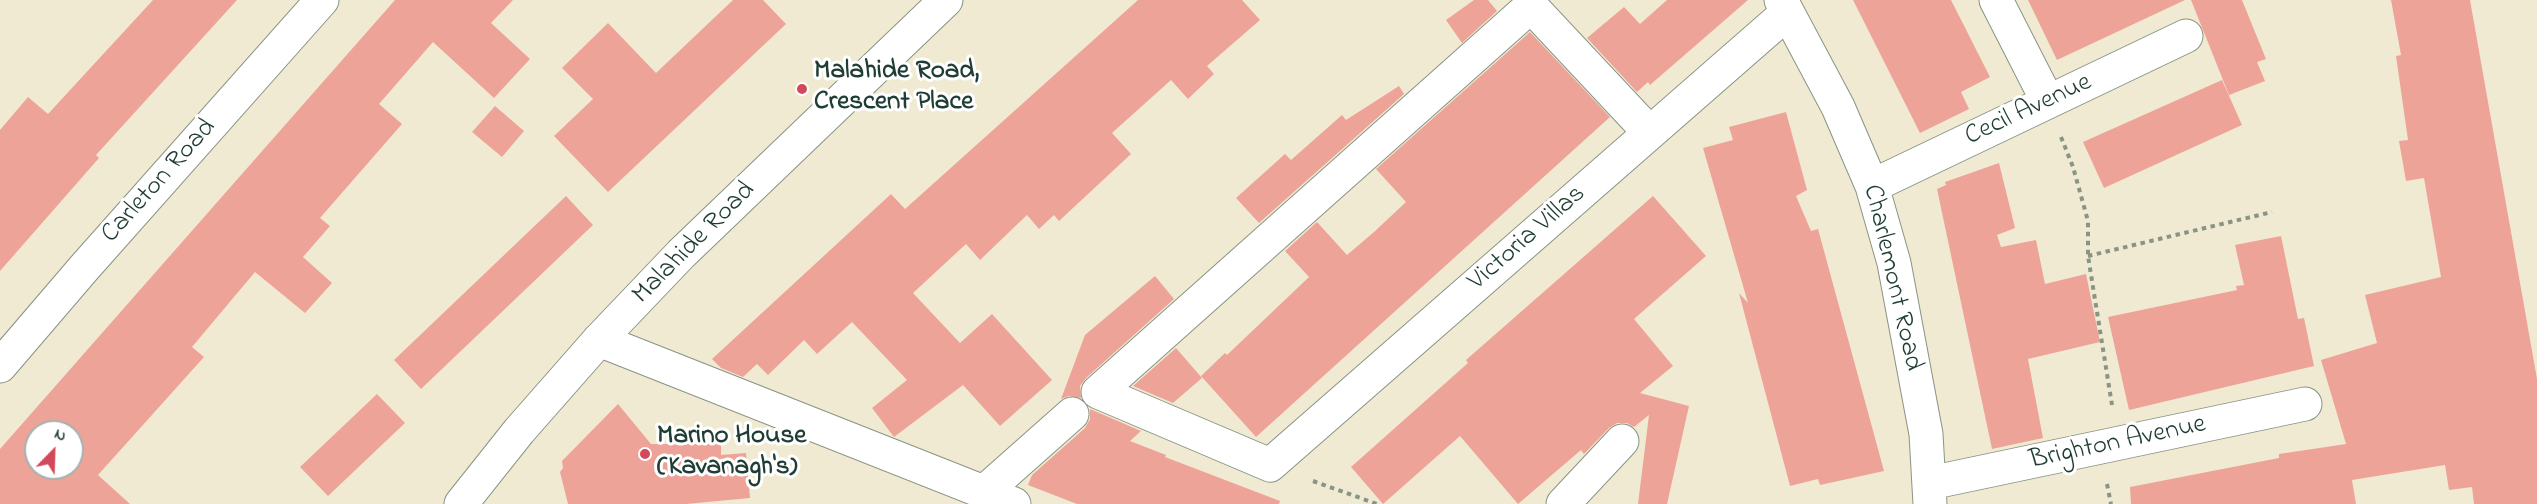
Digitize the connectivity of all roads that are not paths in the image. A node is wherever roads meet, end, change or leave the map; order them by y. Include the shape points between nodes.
1 (321, 0) edge
2 (946, 0) edge
3 (1996, 0) edge
4 (1784, 7) edge
5 (2186, 36) dead end
6 (2048, 102) junction
7 (1649, 132) junction
8 (1872, 186) junction
9 (599, 340) junction
10 (0, 366) edge
11 (2305, 404) dead end
12 (1072, 414) dead end
13 (1622, 441) dead end
14 (984, 492) junction
15 (1930, 493) edge
16 (461, 504) edge
17 (1014, 504) edge
18 (1563, 504) edge

1 - 10 street, Carleton Road
2 - 9 street, Malahide Road via 681,254
3 - 6 street
4 - 7 street, Victoria Villas
4 - 8 street, Charlemont Road via 1838,107
5 - 6 street, Cecil Avenue
6 - 8 street, Cecil Avenue
7 - 7 street, Victoria Villas via 1270,465 1098,392 1531,6
8 - 15 street, Charlemont Road via 1896,275 1926,434
9 - 14 street
9 - 16 street, Malahide Road
11 - 15 street, Brighton Avenue via 2118,445
12 - 14 street
13 - 18 street
14 - 17 street

